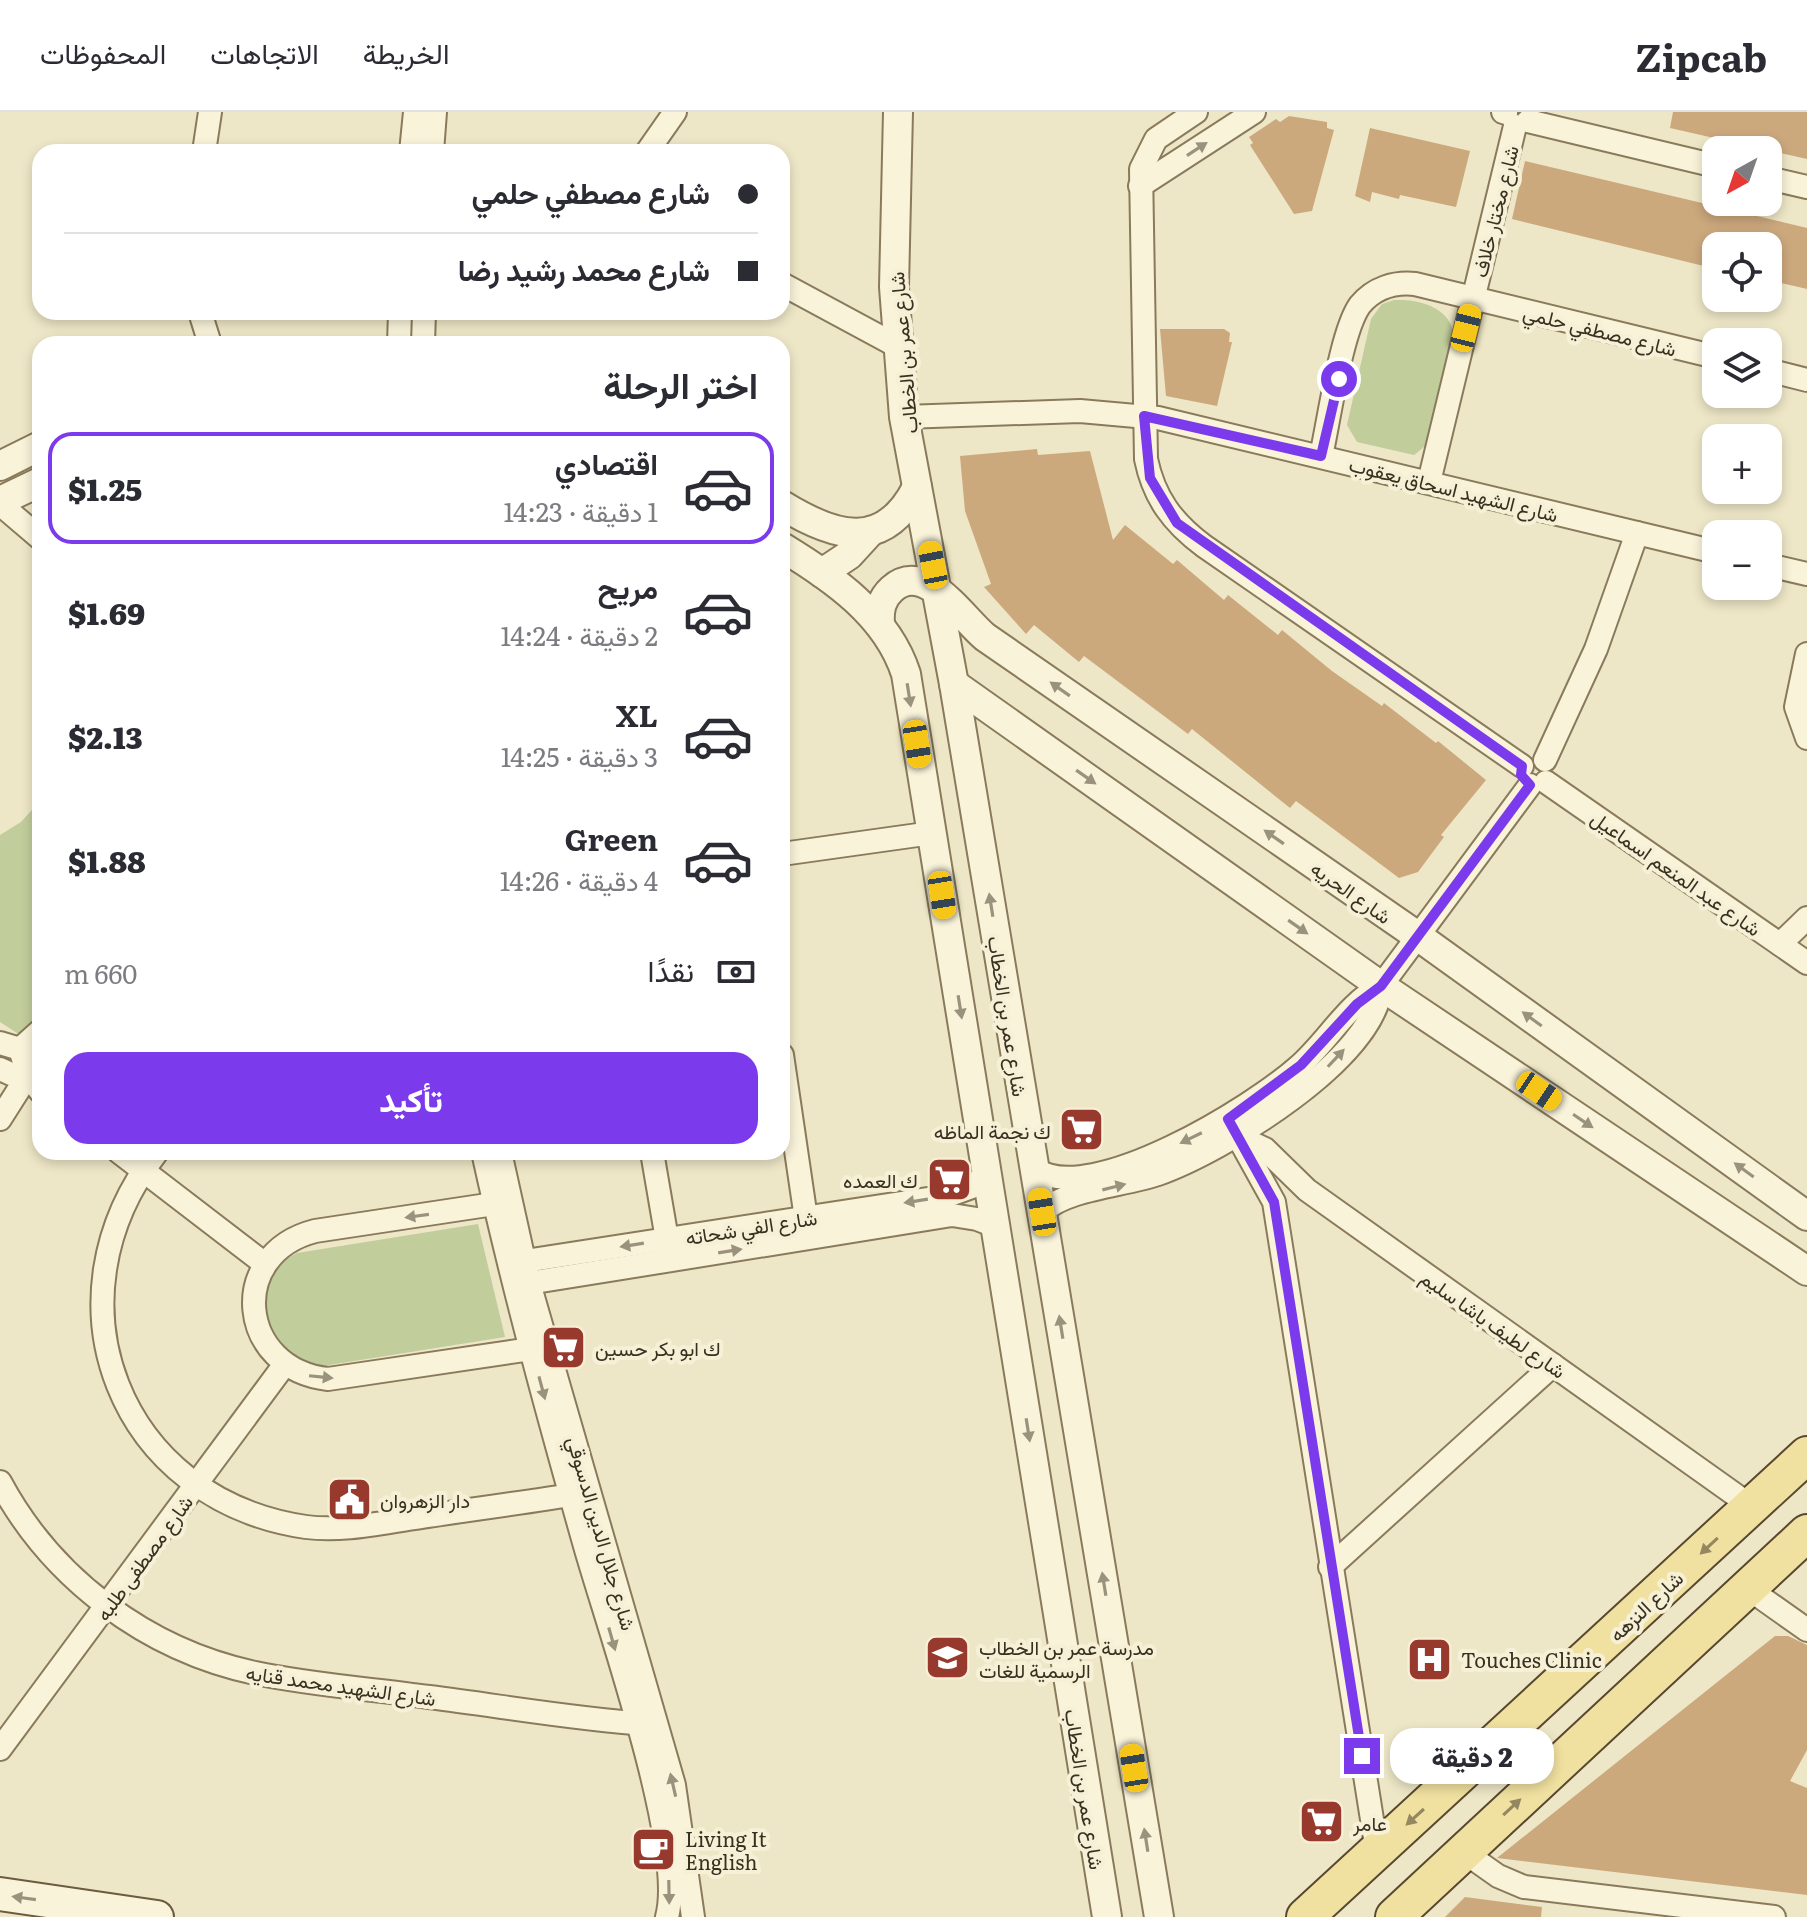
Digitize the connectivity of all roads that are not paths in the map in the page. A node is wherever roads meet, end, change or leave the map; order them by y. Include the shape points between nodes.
1 (210, 112) edge
2 (415, 112) edge
3 (435, 112) edge
4 (675, 112) edge
5 (898, 112) edge
6 (1196, 112) edge
7 (1254, 112) edge
8 (1515, 116) edge
9 (205, 144) edge
10 (412, 144) edge
11 (433, 144) edge
12 (653, 144) edge
13 (1702, 163) edge
14 (1782, 181) edge
15 (1140, 186) junction
16 (1807, 187) edge
17 (790, 288) edge
18 (1473, 298) junction
19 (897, 346) junction
20 (1702, 354) edge
21 (1782, 374) edge
22 (1807, 380) edge
23 (1144, 416) junction
24 (904, 417) junction
25 (32, 450) edge
26 (1321, 456) junction
27 (3, 464) edge
28 (1429, 482) junction
29 (32, 487) edge
30 (917, 487) junction
31 (32, 491) edge
32 (0, 503) edge
33 (790, 509) edge
34 (32, 531) edge
35 (871, 531) junction
36 (1637, 533) junction
37 (1702, 549) edge
38 (790, 552) edge
39 (1782, 568) edge
40 (822, 573) junction
41 (1807, 574) edge
42 (938, 592) junction
43 (880, 624) junction
44 (1807, 654) edge
45 (954, 684) junction
46 (1807, 738) edge
47 (1536, 773) junction
48 (932, 833) junction
49 (790, 853) edge
50 (1807, 918) edge
51 (1419, 937) junction
52 (1780, 944) junction
53 (1807, 963) edge
54 (1381, 986) junction
55 (32, 1035) edge
56 (10, 1046) edge
57 (0, 1069) edge
58 (32, 1072) edge
59 (32, 1077) edge
60 (32, 1082) edge
61 (790, 1108) edge
62 (0, 1119) edge
63 (1234, 1128) junction
64 (130, 1160) edge
65 (151, 1160) edge
66 (485, 1160) edge
67 (501, 1160) edge
68 (653, 1160) edge
69 (1035, 1169) junction
70 (143, 1170) junction
71 (987, 1173) junction
72 (1307, 1190) junction
73 (1274, 1202) junction
74 (494, 1204) junction
75 (1042, 1212) junction
76 (1807, 1216) edge
77 (995, 1226) junction
78 (808, 1228) junction
79 (668, 1250) junction
80 (265, 1264) junction
81 (1807, 1271) edge
82 (519, 1273) junction
83 (531, 1349) junction
84 (285, 1364) junction
85 (1553, 1365) junction
86 (1807, 1455) edge
87 (0, 1482) edge
88 (195, 1485) junction
89 (581, 1493) junction
90 (1751, 1506) junction
91 (1807, 1533) edge
92 (1330, 1567) junction
93 (1749, 1589) junction
94 (106, 1606) junction
95 (1807, 1630) edge
96 (647, 1724) junction
97 (0, 1749) edge
98 (1377, 1851) junction
99 (1464, 1852) junction
100 (0, 1894) edge
101 (157, 1917) edge
102 (667, 1917) edge
103 (693, 1917) edge
104 (1107, 1917) edge
105 (1159, 1917) edge
106 (1305, 1917) edge
107 (1394, 1917) edge
108 (1774, 1917) edge

1 - 9 street
2 - 10 street
3 - 11 street
4 - 12 street
5 - 19 street, شارع عمر بن الخطاب
6 - 15 street, شارع عبد المنعم اسماعيل via 1150,145
15 -> 7 street
8 - 13 street
8 - 18 street, شارع مختار خلاف
14 - 16 street
15 - 23 street, شارع عبد المنعم اسماعيل
17 - 19 street
18 - 20 street, شارع مصطفي حلمي
18 - 26 street, شارع مصطفي حلمي via 1407,283 1390,285 1367,298 1353,320
18 - 28 street, شارع مختار خلاف
19 - 24 street, شارع عمر بن الخطاب
21 - 22 street
23 - 24 street, شارع الشهيد اسحاق يعقوب via 1080,411
23 - 26 street, شارع الشهيد اسحاق يعقوب
23 - 47 street, شارع عبد المنعم اسماعيل via 1150,478 1177,523
24 - 30 street, شارع عمر بن الخطاب
25 - 27 street
26 - 28 street, شارع الشهيد اسحاق يعقوب
27 - 29 street
28 - 36 street, شارع الشهيد اسحاق يعقوب
30 - 35 street via 899,515
30 - 42 street, شارع عمر بن الخطاب
31 - 32 street
32 - 34 street
33 - 35 street via 836,532
35 - 40 street
36 - 37 street, شارع الشهيد اسحاق يعقوب
36 - 47 street via 1596,649
38 - 40 street
39 - 41 street
40 - 43 street
42 - 43 street via 923,582 897,585 881,606
42 - 45 street, شارع عمر بن الخطاب
51 -> 42 street, شارع الحريه via 985,637
43 -> 48 street, شارع عمر بن الخطاب via 906,674
44 - 46 street via 1796,707
45 -> 54 street
69 -> 45 street, شارع عمر بن الخطاب
47 - 51 street
47 - 52 street, شارع عبد المنعم اسماعيل
48 - 49 street
48 -> 71 street, شارع عمر بن الخطاب
50 - 52 street
51 - 54 street
76 -> 51 street, شارع الحريه
52 - 53 street, شارع عبد المنعم اسماعيل
54 - 63 street via 1374,1014 1329,1066 1285,1105
54 -> 81 street
55 - 56 street
56 - 58 street
57 - 59 street
60 - 62 street
61 - 78 street
63 -> 69 street via 1064,1178
63 - 72 street, شارع لطيف باشا سليم via 1265,1149
63 - 73 street
75 -> 63 street via 1064,1198 1175,1168
64 - 70 street
65 - 70 street
66 - 74 street, شارع جلال الدين الدسوقي
67 - 82 street, شارع جلال الدين الدسوقي
68 - 79 street
69 - 75 street, شارع عمر بن الخطاب
70 - 80 street
70 - 88 street via 127,1195 107,1251 101,1310 105,1340 111,1369 136,1423
71 - 77 street, شارع عمر بن الخطاب
71 -> 78 street, شارع الفي شحاته via 954,1195
72 - 73 street via 1289,1191
72 - 85 street, شارع لطيف باشا سليم
73 - 92 street
74 -> 80 street via 315,1231 292,1239
74 - 82 street, شارع جلال الدين الدسوقي
105 -> 75 street, شارع عمر بن الخطاب
77 - 78 street, شارع الفي شحاته via 952,1215
77 -> 104 street, شارع عمر بن الخطاب
78 - 79 street, شارع الفي شحاته
79 - 82 street, شارع الفي شحاته
80 - 84 street via 255,1291 255,1319 267,1346
82 - 83 street, شارع جلال الدين الدسوقي
82 - 89 street, شارع جلال الدين الدسوقي
84 -> 83 street via 328,1379
83 -> 89 street, شارع جلال الدين الدسوقي
84 - 88 street, شارع مصطفى طلبه
85 - 90 street, شارع لطيف باشا سليم
85 - 92 street
86 - 90 main road, شارع النزهه
87 - 94 street, شارع الشهيد محمد قنايه via 39,1541
88 - 89 street via 252,1514 311,1528
88 - 94 street, شارع مصطفى طلبه
89 - 96 street, شارع جلال الدين الدسوقي
90 -> 98 main road, شارع النزهه
91 - 93 main road
92 - 98 street
93 - 95 street
99 -> 93 main road
94 - 96 street, شارع الشهيد محمد قنايه via 164,1641 253,1673
94 - 97 street, شارع مصطفى طلبه
96 -> 102 street, شارع جلال الدين الدسوقي via 668,1868
103 -> 96 street, شارع جلال الدين الدسوقي via 680,1815
98 - 106 main road, شارع النزهه
99 - 107 main road
99 - 108 street via 1524,1887
101 -> 100 main road

